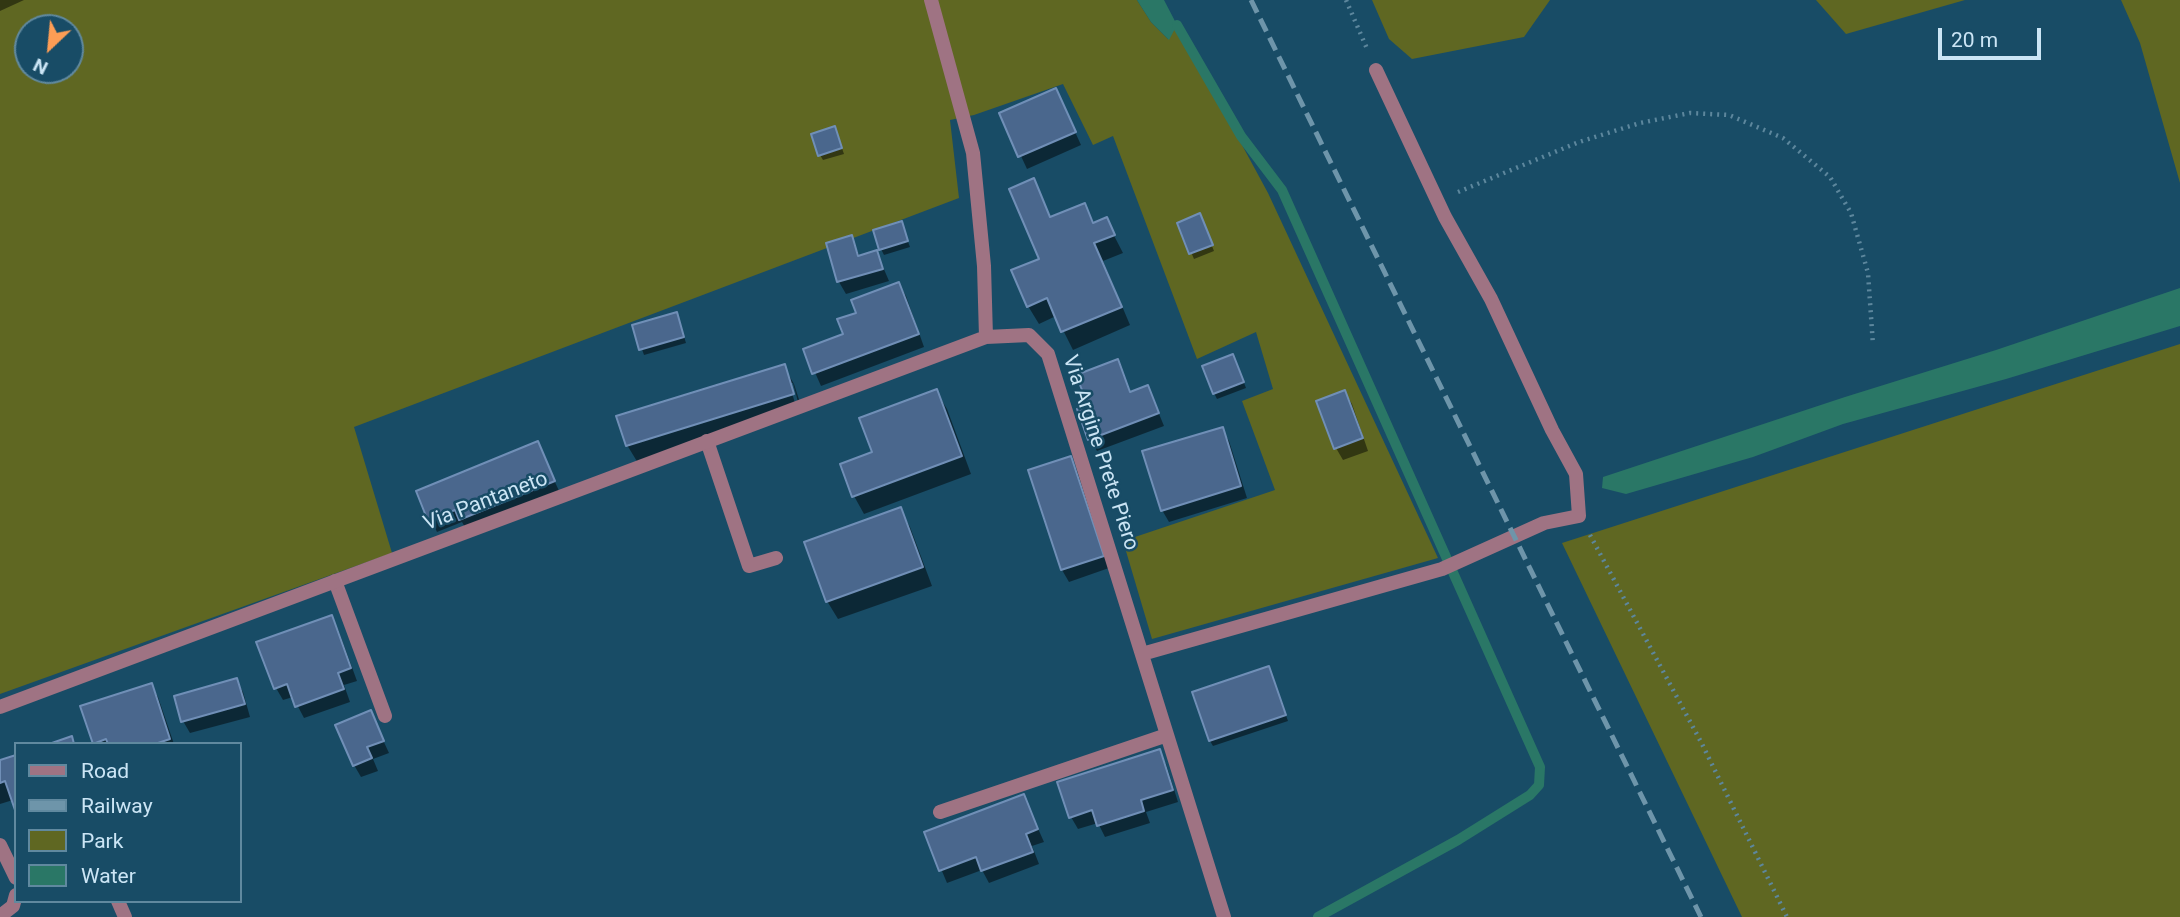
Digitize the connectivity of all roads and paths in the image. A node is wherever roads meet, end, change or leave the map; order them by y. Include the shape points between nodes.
1 (931, 0) edge
2 (1346, 0) edge
3 (1376, 70) joint
4 (1437, 202) junction
5 (986, 337) junction
6 (1873, 345) dead end
7 (707, 442) junction
8 (1579, 516) junction
9 (776, 558) dead end
10 (335, 581) junction
11 (1142, 654) junction
12 (0, 706) edge
13 (385, 716) dead end
14 (1167, 735) junction
15 (940, 812) dead end
16 (0, 845) edge
17 (14, 874) edge
18 (14, 902) edge
19 (0, 916) edge
20 (1224, 917) edge
21 (1787, 917) edge

1 - 5 street via 973,153
2 - 3 path
3 - 4 street
4 - 6 path via 1579,142 1640,123 1690,113 1729,115 1783,138 1830,177 1851,213 1868,273
4 - 8 street via 1491,299 1576,474
5 - 7 street, Via Pantaneto
5 - 11 street, Via Argine Prete Piero via 1029,335 1048,354
7 - 9 street via 749,566
7 - 10 street, Via Pantaneto
8 - 11 street via 1544,523 1442,569
8 - 21 path
10 - 12 street, Via Pantaneto
10 - 13 street
11 - 14 street, Via Argine Prete Piero
14 - 15 street
14 - 20 street, Via Argine Prete Piero
16 - 17 street
18 - 19 street

